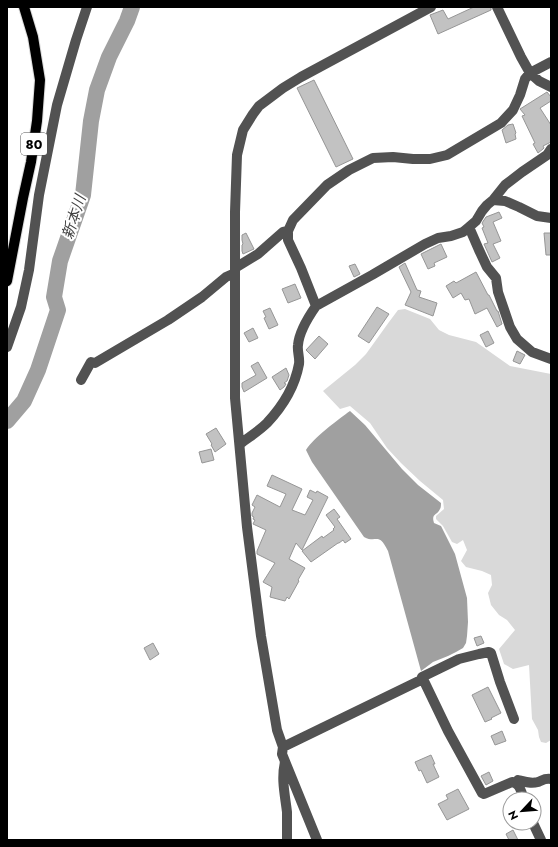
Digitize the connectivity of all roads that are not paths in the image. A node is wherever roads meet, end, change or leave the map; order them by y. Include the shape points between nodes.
1 (24, 7) edge
2 (87, 7) edge
3 (430, 7) edge
4 (497, 7) edge
5 (551, 62) edge
6 (530, 73) junction
7 (551, 87) edge
8 (551, 149) edge
9 (493, 200) junction
10 (551, 218) edge
11 (469, 227) junction
12 (288, 231) junction
13 (235, 270) junction
14 (7, 281) edge
15 (316, 306) junction
16 (7, 347) edge
17 (551, 359) edge
18 (82, 380) dead end
19 (240, 444) junction
20 (422, 678) dead end
21 (514, 719) dead end
22 (282, 747) junction
23 (286, 762) junction
24 (551, 779) edge
25 (515, 782) junction
26 (521, 791) edge
27 (287, 840) edge
28 (317, 840) edge

1 - 14 main road, 80 via 33,37 39,73 37,121
2 - 16 street via 57,105 39,195 27,278 21,307
3 - 13 street via 300,77 259,106 253,114 243,130 237,155
4 - 6 street
5 - 6 street
6 - 7 street
6 - 12 street via 525,79 513,110 501,122 447,155 430,160 373,158 349,170 327,185 293,220
8 - 9 street via 547,156 506,185
9 - 10 street via 505,201 536,216
9 - 11 street
11 - 15 street via 463,232 425,244
11 - 17 street via 487,268 496,278 510,327 517,339 532,352
12 - 13 street via 283,232
12 - 15 street via 288,240
13 - 18 street via 168,320 95,363 91,362
13 - 19 street via 235,398
15 - 19 street via 302,330 298,345 299,363 286,398 266,423
19 - 22 street via 247,527 261,636
20 - 21 street via 459,659 489,652
22 - 23 street
22 - 25 street via 423,679 482,793
23 - 27 street via 283,785 287,812
23 - 28 street
24 - 25 street via 546,778 533,783 518,780
25 - 26 street

